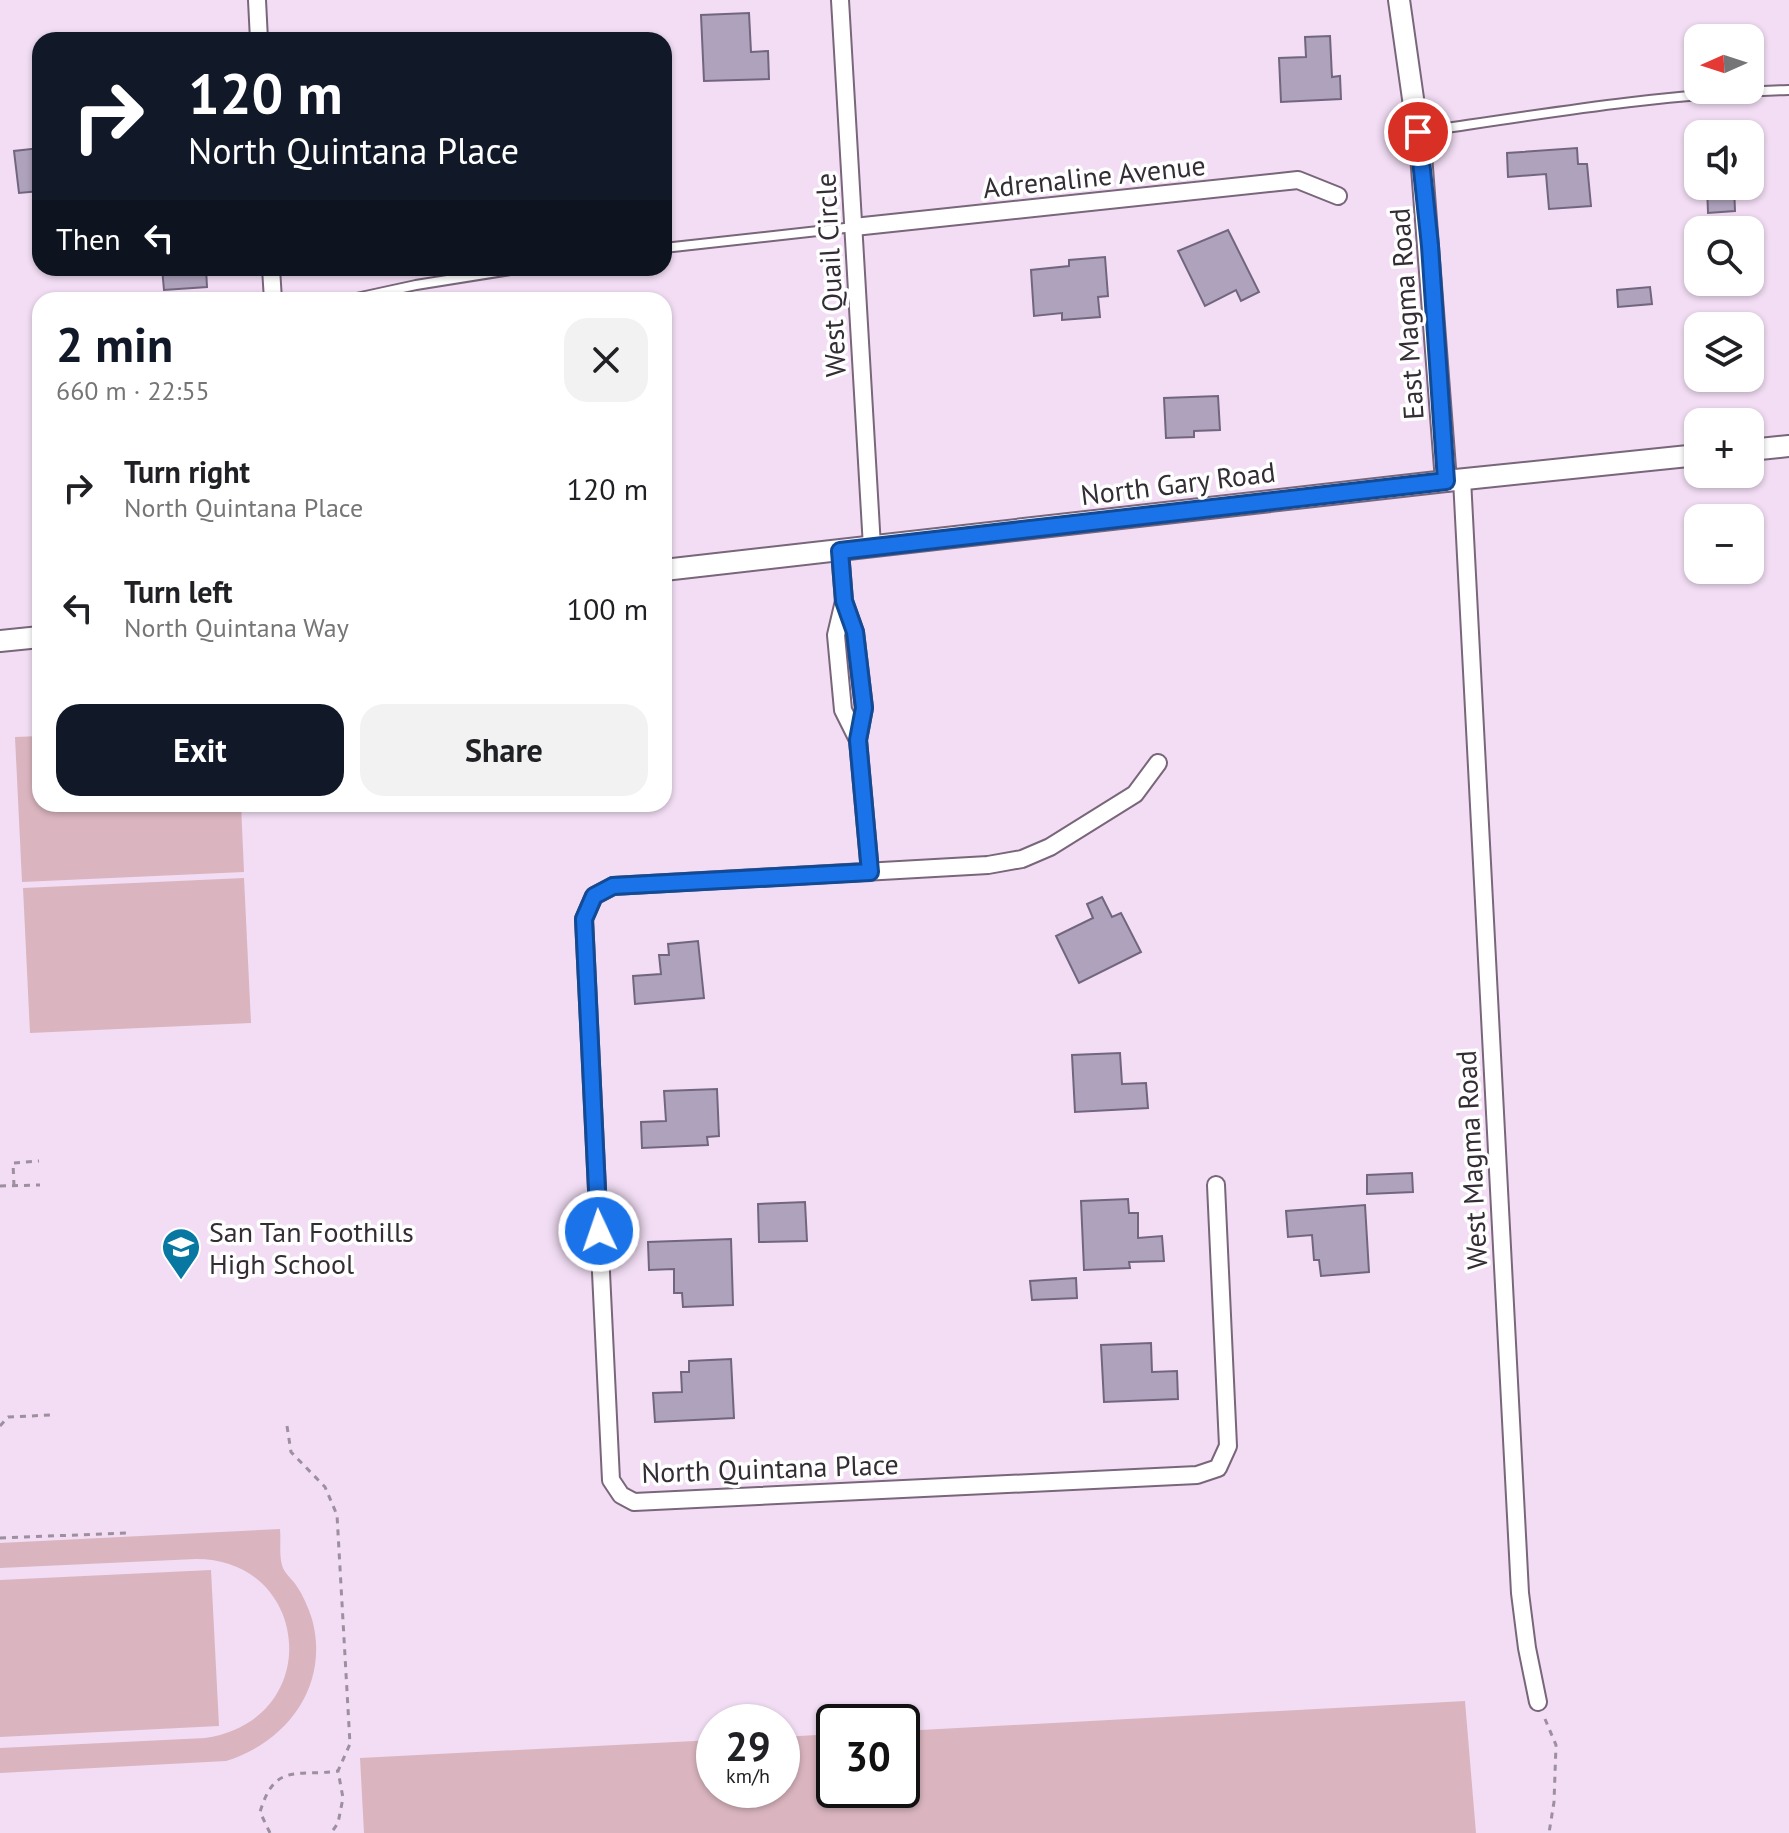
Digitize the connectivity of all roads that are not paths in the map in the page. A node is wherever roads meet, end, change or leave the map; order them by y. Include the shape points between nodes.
1 (257, 0) edge
2 (840, 0) edge
3 (1399, 0) edge
4 (259, 32) edge
5 (1789, 92) edge
6 (1418, 132) junction
7 (1338, 196) dead end
8 (854, 227) junction
9 (672, 247) edge
10 (473, 276) edge
11 (384, 292) edge
12 (1789, 446) edge
13 (1764, 449) edge
14 (1684, 456) edge
15 (1454, 480) junction
16 (872, 547) junction
17 (840, 551) junction
18 (672, 569) edge
19 (32, 638) edge
20 (0, 641) edge
21 (1158, 763) dead end
22 (870, 872) junction
23 (1216, 1185) dead end
24 (1538, 1702) road end

1 - 4 street
2 - 8 street, West Quail Circle
3 - 6 street, East Magma Road
5 - 6 lane via 1654,101
6 - 15 street, East Magma Road
7 - 8 street, Adrenaline Avenue via 1298,180
8 - 9 lane
8 - 16 street, West Quail Circle
10 - 11 lane
12 - 13 street
14 - 15 street, North Gary Road
15 - 16 street, North Gary Road
15 - 24 street, West Magma Road via 1520,1593
16 - 17 street, North Gary Road
17 - 18 street, North Gary Road
17 - 22 street via 864,708 858,740
19 - 20 street
21 - 22 street, North Quintana Place via 1135,794 1022,859
22 - 23 street, North Quintana Place via 613,886 594,896 584,919 611,1480 621,1495 634,1502 665,1501 1197,1475 1218,1468 1228,1446

